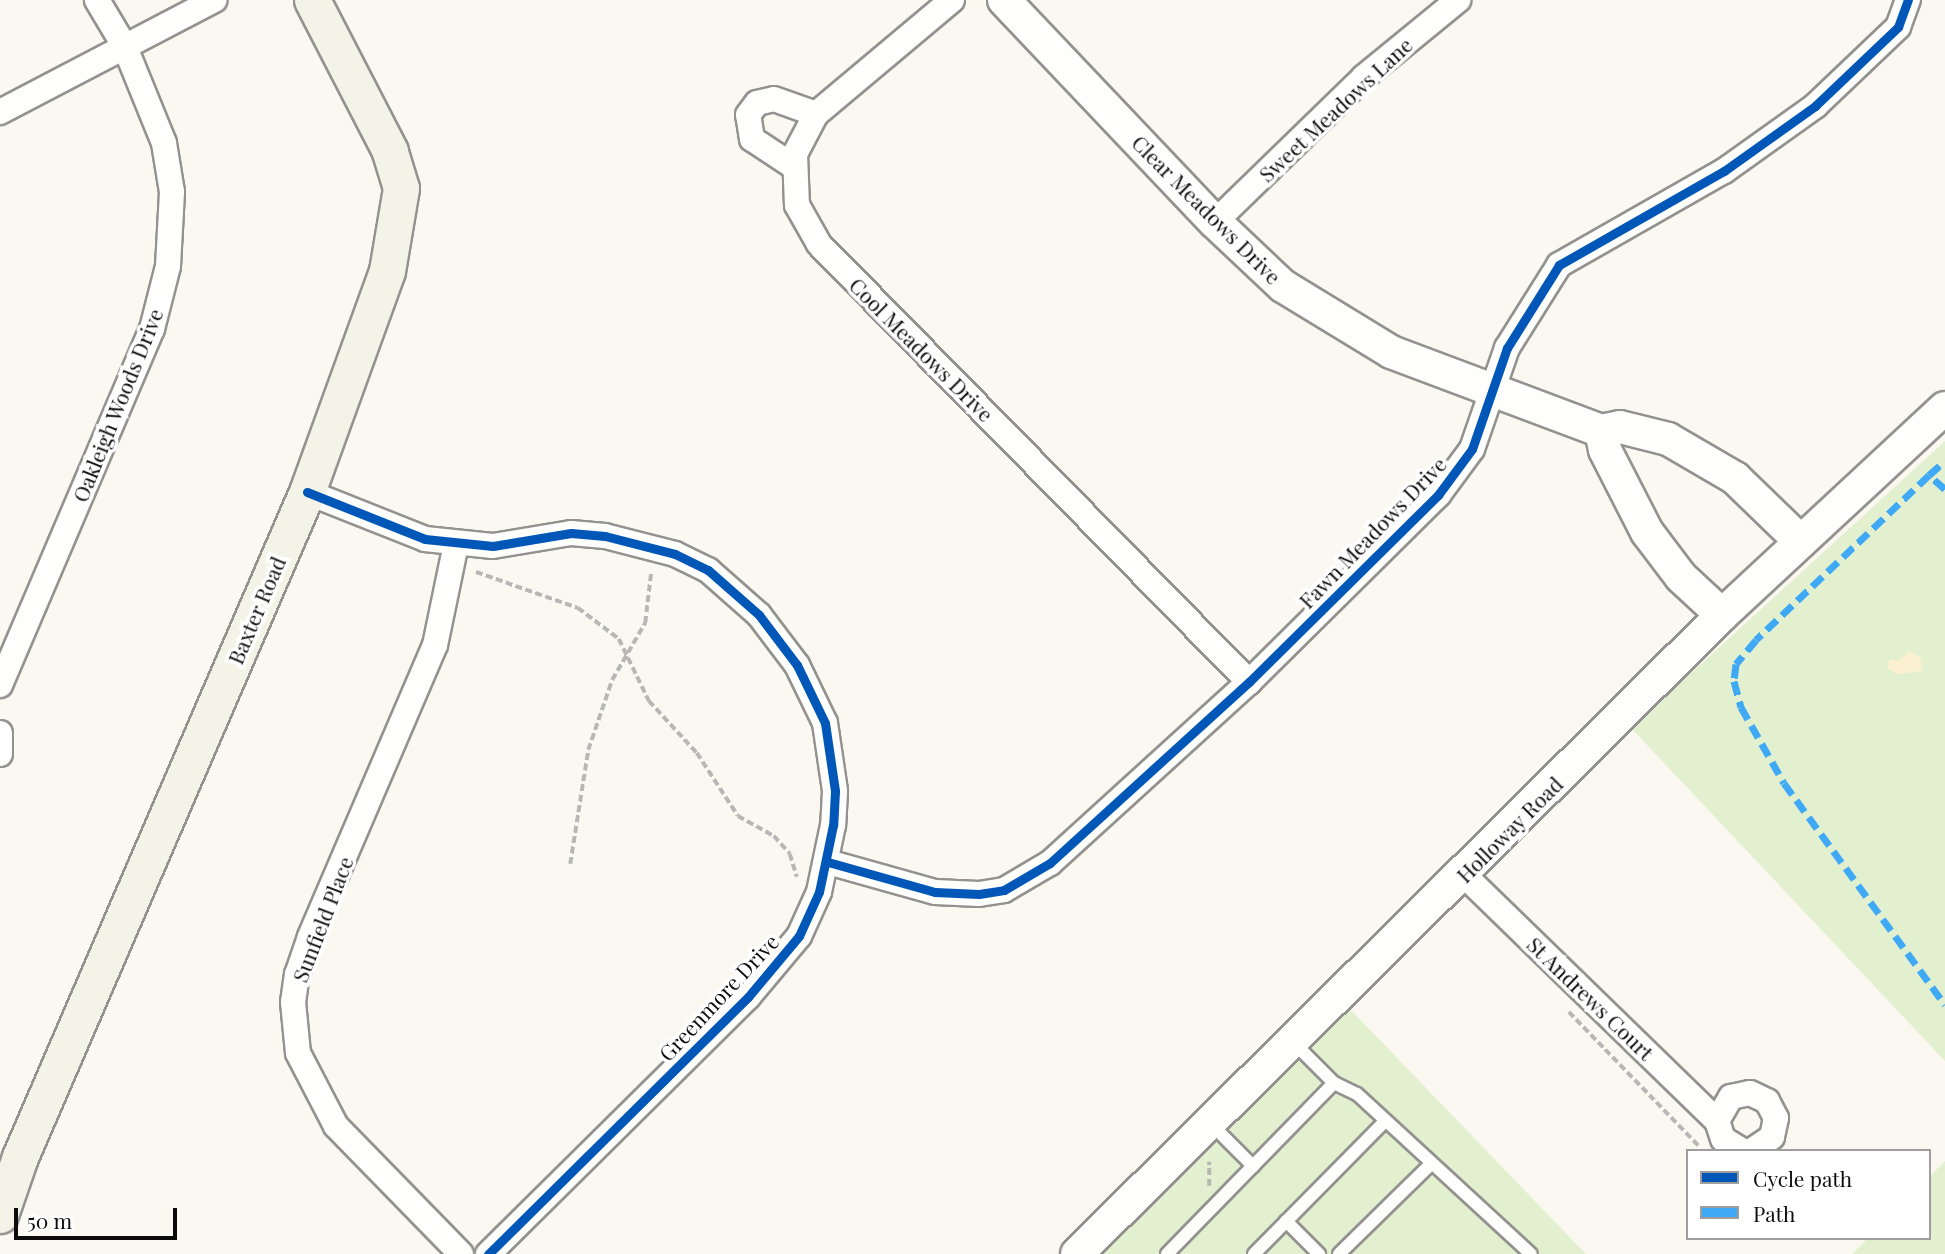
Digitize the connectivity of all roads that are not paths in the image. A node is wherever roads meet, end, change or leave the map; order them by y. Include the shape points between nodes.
1 (97, 0) edge
2 (214, 0) edge
3 (312, 0) edge
4 (952, 0) edge
5 (1004, 0) edge
6 (1458, 0) edge
7 (1908, 0) edge
8 (125, 47) junction
9 (0, 112) edge
10 (816, 114) junction
11 (793, 166) junction
12 (1215, 222) junction
13 (1493, 387) junction
14 (1945, 408) edge
15 (1601, 432) junction
16 (307, 492) junction
17 (1800, 541) junction
18 (456, 544) junction
19 (1722, 615) junction
20 (1250, 682) junction
21 (0, 685) edge
22 (0, 733) edge
23 (0, 754) edge
24 (828, 862) junction
25 (1464, 875) junction
26 (1292, 1041) junction
27 (1334, 1083) junction
28 (1385, 1121) junction
29 (1717, 1121) junction
30 (1210, 1123) junction
31 (1740, 1149) edge
32 (1755, 1149) edge
33 (1430, 1165) junction
34 (1253, 1166) junction
35 (0, 1215) edge
36 (1286, 1221) junction
37 (461, 1254) edge
38 (488, 1254) edge
39 (1077, 1254) edge
40 (1167, 1254) edge
41 (1254, 1254) edge
42 (1320, 1254) edge
43 (1339, 1254) edge
44 (1531, 1254) edge

1 - 8 street, Oakleigh Woods Drive
2 - 8 street
3 - 16 main road, Baxter Road via 390,151 401,188 387,271
4 - 10 street, Cool Meadows Drive
5 - 12 street, Clear Meadows Drive
6 - 12 street, Sweet Meadows Lane via 1364,77
7 - 13 street, Fawn Meadows Drive via 1898,27 1815,107 1724,170 1559,265 1507,348
8 - 9 street
8 - 21 street, Oakleigh Woods Drive via 164,143 172,192 168,266 152,329
10 - 11 street, Cool Meadows Drive
10 - 11 street via 774,99 757,103 748,115 752,139
11 - 20 street, Cool Meadows Drive via 797,205 819,244
12 - 13 street, Clear Meadows Drive via 1283,286 1391,352
13 - 15 street, Clear Meadows Drive
13 - 20 street, Fawn Meadows Drive via 1472,449 1458,471
14 - 17 street, Holloway Road
15 - 17 street, Clear Meadows Drive via 1620,427 1668,439 1735,478
15 - 19 street via 1605,450 1647,532 1681,577
16 - 18 street, Greenmore Drive via 402,533
16 - 35 main road, Baxter Road via 20,1157
17 - 19 street, Holloway Road
18 - 24 street, Greenmore Drive via 493,546 571,533 605,536 675,554 718,578 783,643 825,723 835,791
18 - 37 street, Sunfield Place via 435,645 310,937 293,1002 298,1053 331,1117
19 - 25 street, Holloway Road
20 - 24 street, Fawn Meadows Drive via 1050,863 1004,890 979,894 935,891
22 - 23 street
24 - 38 street, Greenmore Drive via 799,936 778,965
25 - 26 street, Holloway Road
25 - 29 street, St Andrews Court
26 - 27 lane
26 - 30 street, Holloway Road
27 - 28 lane via 1357,1094
27 - 34 lane
28 - 33 lane
28 - 36 lane
29 - 31 street, St Andrews Court via 1723,1139
29 - 32 street via 1724,1103 1740,1093 1767,1101 1775,1128 1766,1144
30 - 34 lane
30 - 39 street, Holloway Road
33 - 43 lane
33 - 44 lane
34 - 40 lane
36 - 41 lane
36 - 42 lane

